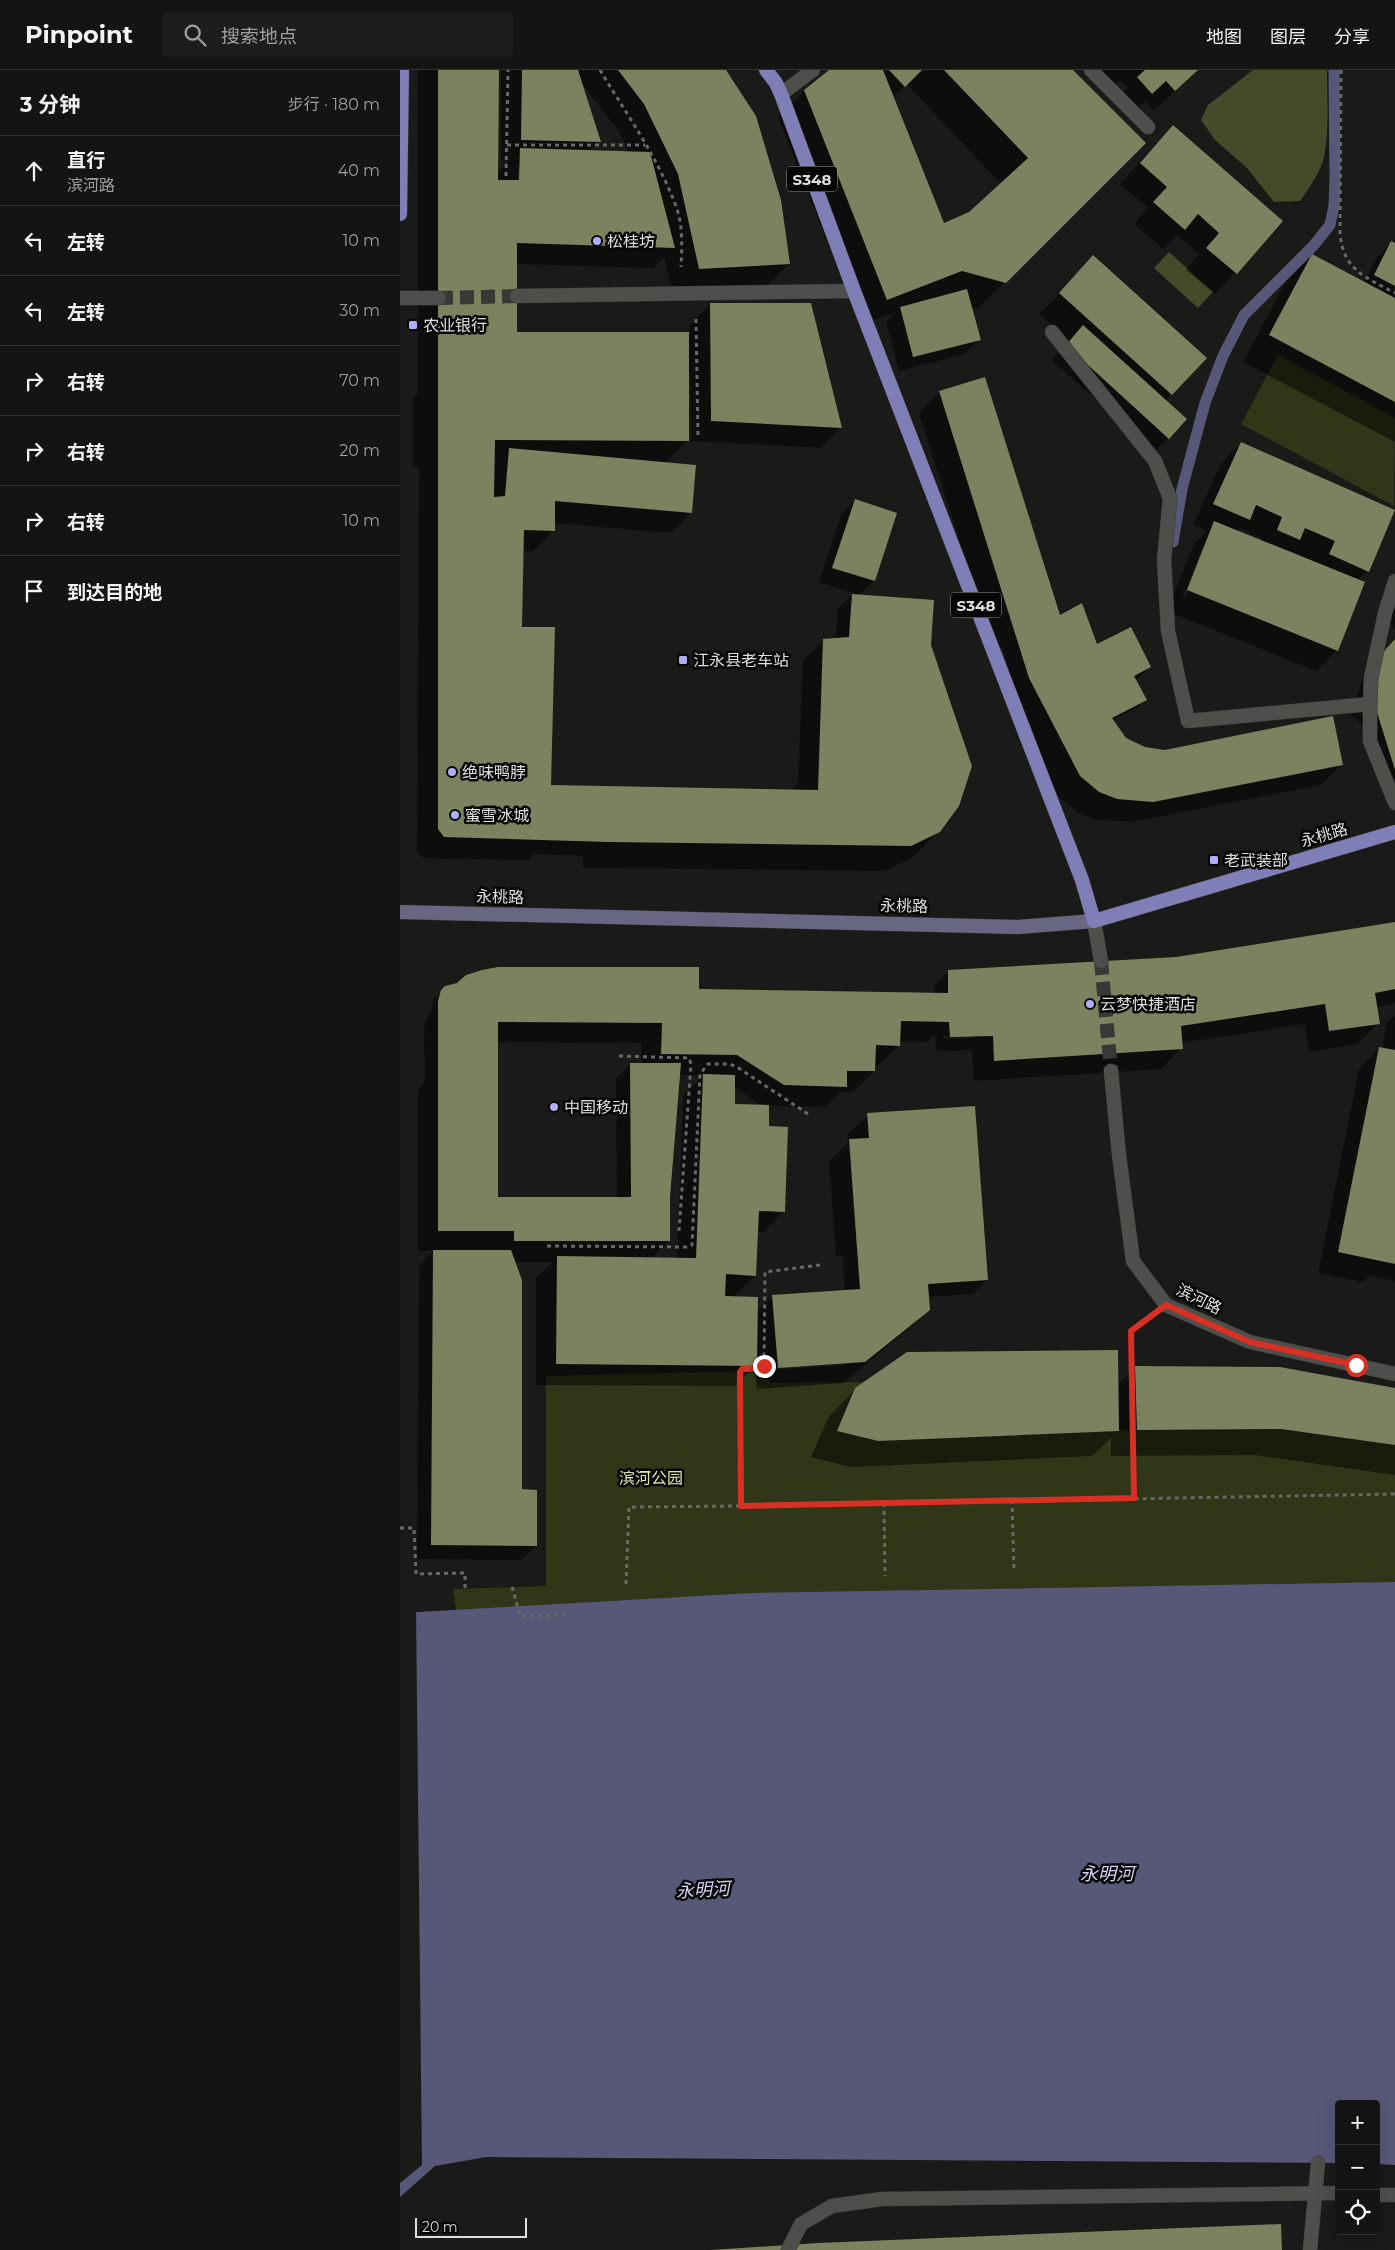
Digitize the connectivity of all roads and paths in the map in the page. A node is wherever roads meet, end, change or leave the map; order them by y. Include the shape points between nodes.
1 (402, 70) edge
2 (508, 70) edge
3 (600, 70) edge
4 (766, 70) edge
5 (813, 70) edge
6 (1090, 70) edge
7 (1341, 70) edge
8 (781, 94) junction
9 (1148, 127) dead end
10 (507, 145) junction
11 (646, 145) junction
12 (506, 176) dead end
13 (400, 214) edge
14 (854, 291) junction
15 (696, 293) junction
16 (1395, 293) edge
17 (680, 294) junction
18 (517, 296) tunnel mouth
19 (400, 298) edge
20 (439, 298) tunnel mouth
21 (1052, 332) dead end
22 (698, 437) dead end
23 (1395, 581) edge
24 (1370, 704) junction
25 (1395, 803) edge
26 (1395, 832) edge
27 (400, 912) edge
28 (1094, 921) junction
29 (1101, 961) tunnel mouth
30 (619, 1056) dead end
31 (1111, 1070) tunnel mouth
32 (811, 1116) dead end
33 (679, 1231) dead end
34 (547, 1246) dead end
35 (820, 1265) dead end
36 (1166, 1305) junction
37 (1395, 1374) edge
38 (1395, 1494) edge
39 (1134, 1498) junction
40 (1012, 1500) junction
41 (884, 1503) junction
42 (741, 1506) junction
43 (400, 1528) edge
44 (1014, 1572) dead end
45 (885, 1576) dead end
46 (626, 1584) dead end
47 (512, 1587) dead end
48 (465, 1588) dead end
49 (569, 1615) dead end
50 (1318, 2163) dead end
51 (1316, 2192) junction
52 (1335, 2193) edge
53 (1380, 2195) edge
54 (1395, 2195) edge
55 (788, 2250) edge
56 (1310, 2250) edge

1 - 13 main road
2 - 10 path
3 - 11 path
4 - 8 main road, S348
5 - 8 street
6 - 9 street
7 - 16 path via 1340,233 1343,255 1358,273
8 - 14 main road, S348
10 - 11 path
10 - 12 path
11 - 17 path via 677,210 682,243
14 - 15 street
14 - 28 main road, S348 via 1078,870
15 - 17 street
15 - 22 path
17 - 18 street
19 - 20 street
21 - 24 street via 1155,461 1170,498 1164,560 1168,632 1188,721
23 - 24 street via 1371,678
24 - 25 street via 1370,742
26 - 28 main road, 永桃路
27 - 28 main road, 永桃路 via 1018,926
28 - 29 street
30 - 33 path via 689,1058
31 - 36 street, 滨河路 via 1132,1261
32 - 34 path via 737,1067 708,1064 700,1074 692,1245
35 - 42 path via 765,1272 764,1366 742,1369 738,1381
36 - 37 street, 滨河路 via 1250,1342
36 - 39 path via 1131,1331
38 - 39 path
39 - 40 path
40 - 41 path
40 - 44 path
41 - 42 path
41 - 45 path
42 - 46 path via 629,1507
43 - 48 path via 414,1528 416,1574 465,1573
47 - 49 path via 520,1616
50 - 51 street
51 - 52 street
51 - 55 street via 882,2199 832,2206 801,2224
51 - 56 street
53 - 54 street

